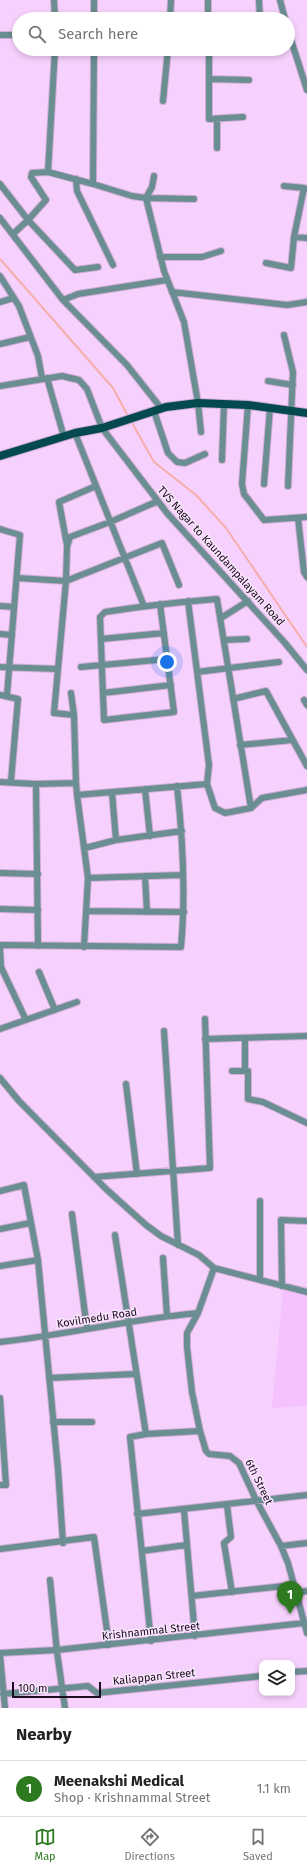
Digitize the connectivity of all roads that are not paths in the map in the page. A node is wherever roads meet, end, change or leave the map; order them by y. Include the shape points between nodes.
1 (54, 0) edge
2 (94, 0) edge
3 (171, 0) edge
4 (208, 0) edge
5 (259, 0) edge
6 (280, 0) edge
7 (54, 12) edge
8 (94, 12) edge
9 (170, 12) edge
10 (208, 12) edge
11 (260, 12) edge
12 (283, 12) edge
13 (12, 34) edge
14 (0, 35) edge
15 (55, 56) edge
16 (94, 56) edge
17 (167, 56) edge
18 (208, 56) edge
19 (295, 56) edge
20 (209, 79) junction
21 (250, 80) dead end
22 (307, 90) edge
23 (163, 101) dead end
24 (244, 117) dead end
25 (217, 119) junction
26 (217, 148) dead end
27 (48, 172) junction
28 (154, 176) dead end
29 (76, 179) junction
30 (0, 184) edge
31 (93, 184) junction
32 (284, 186) dead end
33 (306, 189) edge
34 (146, 198) junction
35 (194, 199) dead end
36 (0, 218) edge
37 (28, 220) junction
38 (13, 234) junction
39 (294, 237) junction
40 (307, 238) edge
41 (221, 251) dead end
42 (160, 257) junction
43 (266, 263) dead end
44 (113, 264) dead end
45 (98, 266) dead end
46 (0, 276) edge
47 (167, 280) junction
48 (172, 292) junction
49 (14, 298) junction
50 (63, 300) junction
51 (0, 302) edge
52 (307, 302) edge
53 (284, 335) dead end
54 (30, 337) junction
55 (0, 344) edge
56 (45, 378) junction
57 (268, 381) dead end
58 (293, 385) junction
59 (0, 386) edge
60 (198, 403) junction
61 (224, 404) junction
62 (248, 405) junction
63 (270, 408) junction
64 (154, 411) junction
65 (292, 412) junction
66 (307, 413) edge
67 (102, 428) junction
68 (201, 432) dead end
69 (75, 433) junction
70 (64, 437) junction
71 (205, 454) dead end
72 (0, 456) edge
73 (222, 460) dead end
74 (264, 484) dead end
75 (96, 486) junction
76 (288, 486) dead end
77 (158, 501) junction
78 (307, 517) edge
79 (298, 518) junction
80 (110, 522) junction
81 (0, 529) edge
82 (67, 547) junction
83 (125, 559) junction
84 (307, 577) edge
85 (17, 578) junction
86 (66, 581) junction
87 (179, 585) dead end
88 (188, 601) junction
89 (248, 601) junction
90 (160, 604) junction
91 (0, 606) edge
92 (14, 606) junction
93 (144, 606) junction
94 (221, 618) junction
95 (164, 633) junction
96 (0, 634) edge
97 (12, 635) junction
98 (101, 639) junction
99 (247, 639) dead end
100 (224, 640) junction
101 (167, 659) junction
102 (279, 662) dead end
103 (102, 666) junction
104 (0, 667) edge
105 (81, 668) dead end
106 (228, 668) junction
107 (10, 669) junction
108 (58, 669) junction
109 (307, 670) edge
110 (197, 672) junction
111 (171, 685) junction
112 (71, 693) dead end
113 (103, 693) junction
114 (3, 695) edge
115 (233, 699) junction
116 (74, 715) junction
117 (292, 740) junction
118 (240, 745) junction
119 (307, 751) edge
120 (300, 754) junction
121 (307, 766) edge
122 (0, 782) edge
123 (11, 782) junction
124 (76, 783) junction
125 (36, 784) junction
126 (207, 784) junction
127 (177, 786) junction
128 (145, 789) junction
129 (307, 790) edge
130 (112, 792) junction
131 (77, 795) junction
132 (250, 808) junction
133 (182, 831) junction
134 (150, 836) junction
135 (116, 840) junction
136 (85, 848) junction
137 (0, 873) edge
138 (38, 874) junction
139 (182, 875) junction
140 (145, 876) junction
141 (88, 878) junction
142 (0, 909) edge
143 (38, 910) junction
144 (86, 911) junction
145 (147, 912) junction
146 (184, 912) junction
147 (38, 946) junction
148 (0, 947) edge
149 (84, 947) junction
150 (39, 972) dead end
151 (77, 1002) dead end
152 (55, 1010) junction
153 (205, 1019) dead end
154 (26, 1020) junction
155 (0, 1029) edge
156 (164, 1031) dead end
157 (307, 1036) edge
158 (244, 1038) junction
159 (205, 1039) junction
160 (232, 1071) dead end
161 (245, 1071) junction
162 (1, 1081) edge
163 (126, 1084) dead end
164 (307, 1123) edge
165 (173, 1170) junction
166 (137, 1174) junction
167 (94, 1177) junction
168 (0, 1191) edge
169 (260, 1201) dead end
170 (72, 1214) dead end
171 (307, 1221) edge
172 (30, 1223) junction
173 (0, 1228) edge
174 (114, 1235) dead end
175 (178, 1245) junction
176 (163, 1258) dead end
177 (38, 1260) junction
178 (0, 1266) edge
179 (214, 1268) junction
180 (260, 1280) junction
181 (282, 1286) junction
182 (307, 1292) edge
183 (198, 1314) junction
184 (167, 1316) junction
185 (129, 1323) junction
186 (87, 1329) junction
187 (45, 1337) junction
188 (0, 1342) edge
189 (135, 1374) junction
190 (49, 1378) junction
191 (0, 1398) edge
192 (53, 1422) junction
193 (92, 1422) dead end
194 (200, 1432) junction
195 (146, 1434) junction
196 (0, 1485) edge
197 (307, 1495) edge
198 (256, 1500) junction
199 (226, 1505) junction
200 (184, 1510) junction
201 (137, 1514) junction
202 (63, 1542) junction
203 (307, 1543) edge
204 (186, 1545) junction
205 (281, 1546) junction
206 (0, 1549) edge
207 (142, 1551) junction
208 (50, 1580) dead end
209 (293, 1585) junction
210 (232, 1592) junction
211 (307, 1592) edge
212 (295, 1593) junction
213 (192, 1596) junction
214 (304, 1623) junction
215 (307, 1633) edge
216 (195, 1636) junction
217 (151, 1641) junction
218 (109, 1645) junction
219 (57, 1650) junction
220 (0, 1654) edge
221 (307, 1671) edge
222 (295, 1672) edge
223 (259, 1676) edge
224 (62, 1688) junction
225 (3, 1694) junction
226 (5, 1708) edge
227 (65, 1708) edge

1 - 7 street
2 - 8 street
3 - 9 street
4 - 10 street
5 - 11 street
6 - 12 street
13 - 14 street
15 - 27 street
16 - 31 street
17 - 23 street
18 - 20 street
19 - 22 street
20 - 21 street
20 - 25 street via 209,119
24 - 25 street
25 - 26 street
27 - 29 street
27 - 37 street via 32,173 46,200
28 - 34 street
29 - 31 street
29 - 44 street via 77,191
30 - 37 street
31 - 34 street
32 - 33 street
33 - 39 street
34 - 35 street
34 - 42 street
36 - 38 street
37 - 38 street
37 - 45 street via 75,270
38 - 50 street
39 - 40 street
39 - 43 street via 291,268
41 - 42 street via 202,257
42 - 47 street
46 - 49 street
47 - 48 street
47 - 50 street via 78,294
48 - 52 street via 287,305
48 - 60 street via 184,322
49 - 51 street
49 - 54 street
50 - 64 street via 127,365
53 - 58 street via 293,372
54 - 55 street
54 - 56 street
56 - 59 street, TVS Nagar to Kaundampalayam Road
56 - 67 street, TVS Nagar to Kaundampalayam Road via 62,376 78,380 87,389
56 - 70 street
57 - 58 street
58 - 65 street
60 - 61 main road
60 - 64 main road
60 - 68 street
61 - 62 main road
61 - 73 street
62 - 63 main road
62 - 79 street via 242,484 244,494 264,520
63 - 65 main road
63 - 74 street
64 - 67 main road
64 - 71 street via 168,453 177,462 185,463
65 - 66 main road
65 - 76 street
67 - 69 main road
67 - 77 street, TVS Nagar to Kaundampalayam Road
69 - 70 main road
69 - 75 street
70 - 72 main road
75 - 80 street
75 - 82 street via 59,502
77 - 80 street
77 - 89 street, TVS Nagar to Kaundampalayam Road
78 - 79 street
79 - 84 street via 304,572
80 - 82 street via 70,537
80 - 83 street
81 - 85 street via 20,535
82 - 86 street
83 - 86 street
83 - 87 street via 162,543
83 - 93 street
85 - 86 street
85 - 92 street
86 - 108 street
88 - 90 street
88 - 94 street via 217,599
88 - 110 street
89 - 94 street
89 - 109 street, TVS Nagar to Kaundampalayam Road
90 - 93 street
90 - 95 street
91 - 92 street
92 - 97 street
93 - 98 street via 101,614
94 - 100 street
95 - 98 street
95 - 101 street
96 - 97 street
97 - 107 street
98 - 103 street
99 - 100 street
100 - 106 street
101 - 103 street
101 - 111 street
102 - 106 street
103 - 105 street
103 - 113 street
104 - 107 street
106 - 110 street
106 - 115 street
107 - 108 street
107 - 114 street
108 - 116 street via 54,714
110 - 126 street via 209,766
111 - 113 street
111 - 113 street via 174,712 104,720
112 - 116 street
114 - 123 street via 18,699
115 - 117 street via 266,691
115 - 118 street
116 - 124 street
117 - 118 street
117 - 120 street
118 - 132 street
119 - 120 street
120 - 121 street
122 - 123 street
123 - 125 street
124 - 125 street
124 - 131 street
125 - 138 street
126 - 127 street
126 - 132 street via 212,803 220,811 225,813
127 - 128 street
127 - 133 street
128 - 130 street
128 - 134 street
129 - 132 street via 262,798
130 - 131 street
130 - 135 street
131 - 136 street
133 - 134 street
133 - 139 street
134 - 135 street
135 - 136 street
136 - 141 street
137 - 138 street
138 - 143 street
139 - 140 street
139 - 146 street
140 - 141 street
140 - 145 street
141 - 144 street
142 - 143 street
143 - 147 street
144 - 145 street
144 - 149 street
145 - 146 street
146 - 149 street via 181,947
147 - 148 street
147 - 149 street
148 - 154 street via 1,967
150 - 152 street
151 - 152 street
152 - 154 street
153 - 159 street
154 - 155 street
156 - 165 street
157 - 158 street
158 - 159 street
158 - 161 street
159 - 165 street via 210,1168
160 - 161 street
161 - 164 street via 248,1071 248,1099 263,1102
162 - 167 street
163 - 166 street
165 - 166 street
165 - 175 street
166 - 167 street
167 - 175 street via 146,1225
168 - 172 street via 24,1185
169 - 180 street
170 - 186 street
171 - 181 street via 282,1220
172 - 173 street
172 - 177 street
174 - 185 street
175 - 179 street via 199,1255
176 - 184 street
177 - 178 street
177 - 187 street
179 - 180 street
179 - 183 street, 6th Street
180 - 181 street
181 - 182 street
183 - 184 street, Kovilmedu Road
183 - 194 street, 6th Street via 187,1333 187,1347
184 - 185 street, Kovilmedu Road
185 - 186 street, Kovilmedu Road
185 - 189 street
186 - 187 street, Kovilmedu Road
187 - 188 street, Kovilmedu Road
187 - 190 street
189 - 190 street
189 - 195 street
190 - 192 street
191 - 196 street via 6,1485
192 - 193 street
192 - 202 street
194 - 195 street
194 - 198 street, 6th Street via 206,1452 230,1456 239,1463
195 - 201 street via 130,1437
197 - 198 street
198 - 199 street
198 - 205 street, 6th Street
199 - 200 street
199 - 210 street via 231,1537 224,1543
200 - 201 street
200 - 204 street
201 - 207 street
202 - 206 street
202 - 218 street via 94,1537
203 - 205 street
204 - 207 street
204 - 213 street
205 - 209 street, 6th Street
207 - 217 street
208 - 219 street
209 - 210 street
209 - 212 street, 6th Street
210 - 213 street
211 - 212 street
212 - 214 street, 6th Street
213 - 216 street
214 - 215 street, 6th Street
214 - 216 street, Krishnammal Street
216 - 217 street, Krishnammal Street
217 - 218 street, Krishnammal Street
218 - 219 street, Krishnammal Street
219 - 220 street, Krishnammal Street
219 - 224 street
220 - 225 street
221 - 222 street
223 - 224 street, Kaliappan Street via 97,1693 88,1686
224 - 225 street, Kaliappan Street
224 - 227 street
225 - 226 street

